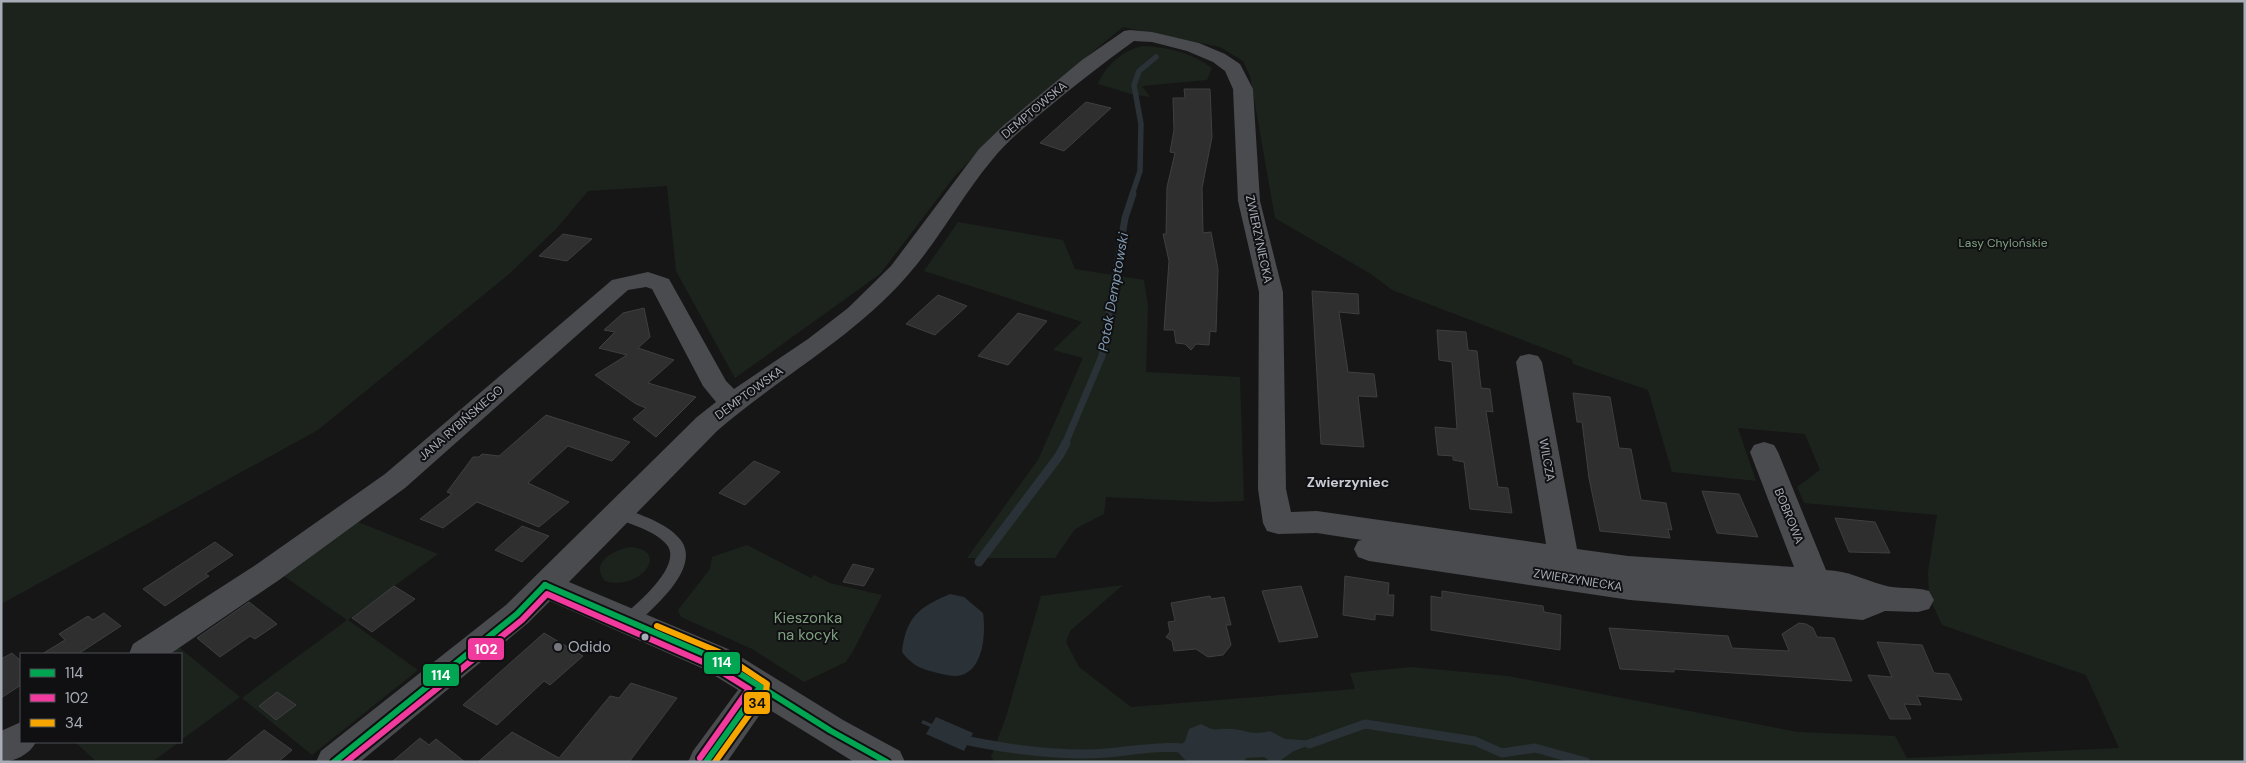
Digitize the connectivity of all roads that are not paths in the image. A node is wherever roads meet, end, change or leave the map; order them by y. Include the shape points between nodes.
1 (1130, 36) joint
2 (1529, 362) dead end
3 (732, 403) junction
4 (1764, 452) dead end
5 (617, 513) junction
6 (1278, 522) junction
7 (1564, 558) junction
8 (1815, 581) junction
9 (545, 585) junction
10 (1882, 598) junction
11 (1918, 600) dead end
12 (629, 622) junction
13 (146, 653) edge
14 (760, 687) junction
15 (20, 738) edge
16 (1, 750) edge
17 (334, 762) edge
18 (706, 762) edge
19 (887, 762) edge

1 - 3 street, DEMPTOWSKA via 1081,71 986,153 900,271 857,313 817,346
1 - 6 street, ZWIERZYNIECKA via 1152,37 1207,52 1233,68 1243,89 1249,201 1271,292 1272,489
2 - 7 street, WILCZA
3 - 5 street, DEMPTOWSKA
3 - 13 street, JANA RYBIŃSKIEGO via 716,386 661,284 648,279 620,285 395,481
4 - 8 street, BOBROWA
5 - 9 street, DEMPTOWSKA
5 - 12 lane via 664,533 674,542 679,555 676,568
6 - 7 street, ZWIERZYNIECKA via 1317,522
6 - 10 street, ZWIERZYNIECKA via 1314,540 1630,588 1863,607
7 - 8 street, ZWIERZYNIECKA via 1628,568
8 - 10 street, ZWIERZYNIECKA via 1845,583
9 - 12 street
9 - 17 street, DEMPTOWSKA via 513,618
10 - 11 street, ZWIERZYNIECKA
12 - 14 street via 716,659
14 - 18 street
14 - 19 street
15 - 16 street

